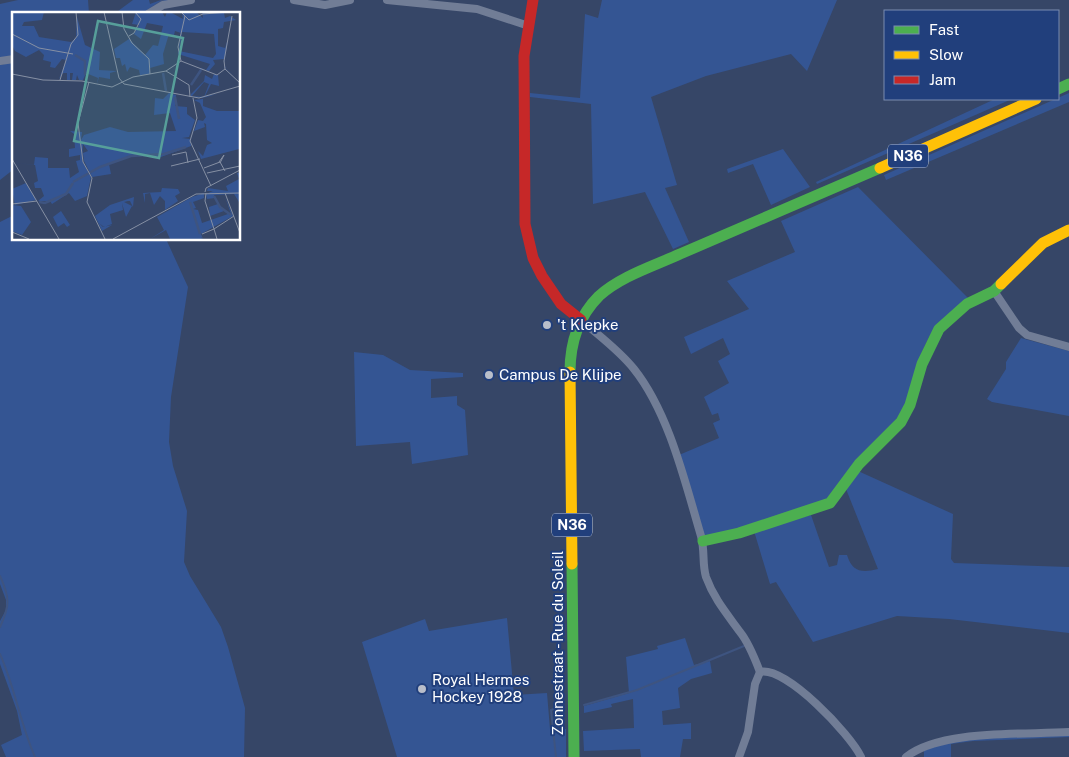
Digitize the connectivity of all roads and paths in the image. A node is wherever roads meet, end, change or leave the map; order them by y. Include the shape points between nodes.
1 (191, 0) edge
2 (294, 0) edge
3 (350, 0) edge
4 (388, 0) edge
5 (533, 0) edge
6 (151, 12) edge
7 (529, 26) junction
8 (1034, 100) edge
9 (1069, 230) edge
10 (994, 291) junction
11 (581, 320) junction
12 (1069, 347) edge
13 (702, 541) junction
14 (760, 672) junction
15 (1069, 732) edge
16 (574, 757) edge
17 (739, 757) edge
18 (861, 757) edge
19 (906, 757) edge

1 - 6 street via 163,5
2 - 3 street via 320,5
4 - 7 street via 477,9
5 - 7 main road
7 - 11 main road via 524,56 527,233 542,276 561,304
8 - 11 main road, N36 via 619,282 600,295
9 - 10 main road via 1038,247
10 - 12 street via 1027,335
10 - 13 main road via 967,304 939,329 901,422 859,464 830,503 739,533
11 - 13 street via 632,367 650,392 680,464
11 - 16 main road, Zonnestraat - Rue du Soleil / N36 via 570,359
13 - 14 street via 704,569 711,590 741,632
14 - 17 street via 755,684 748,732
14 - 18 street via 769,672 795,686 846,733
15 - 19 street via 997,734 935,742

